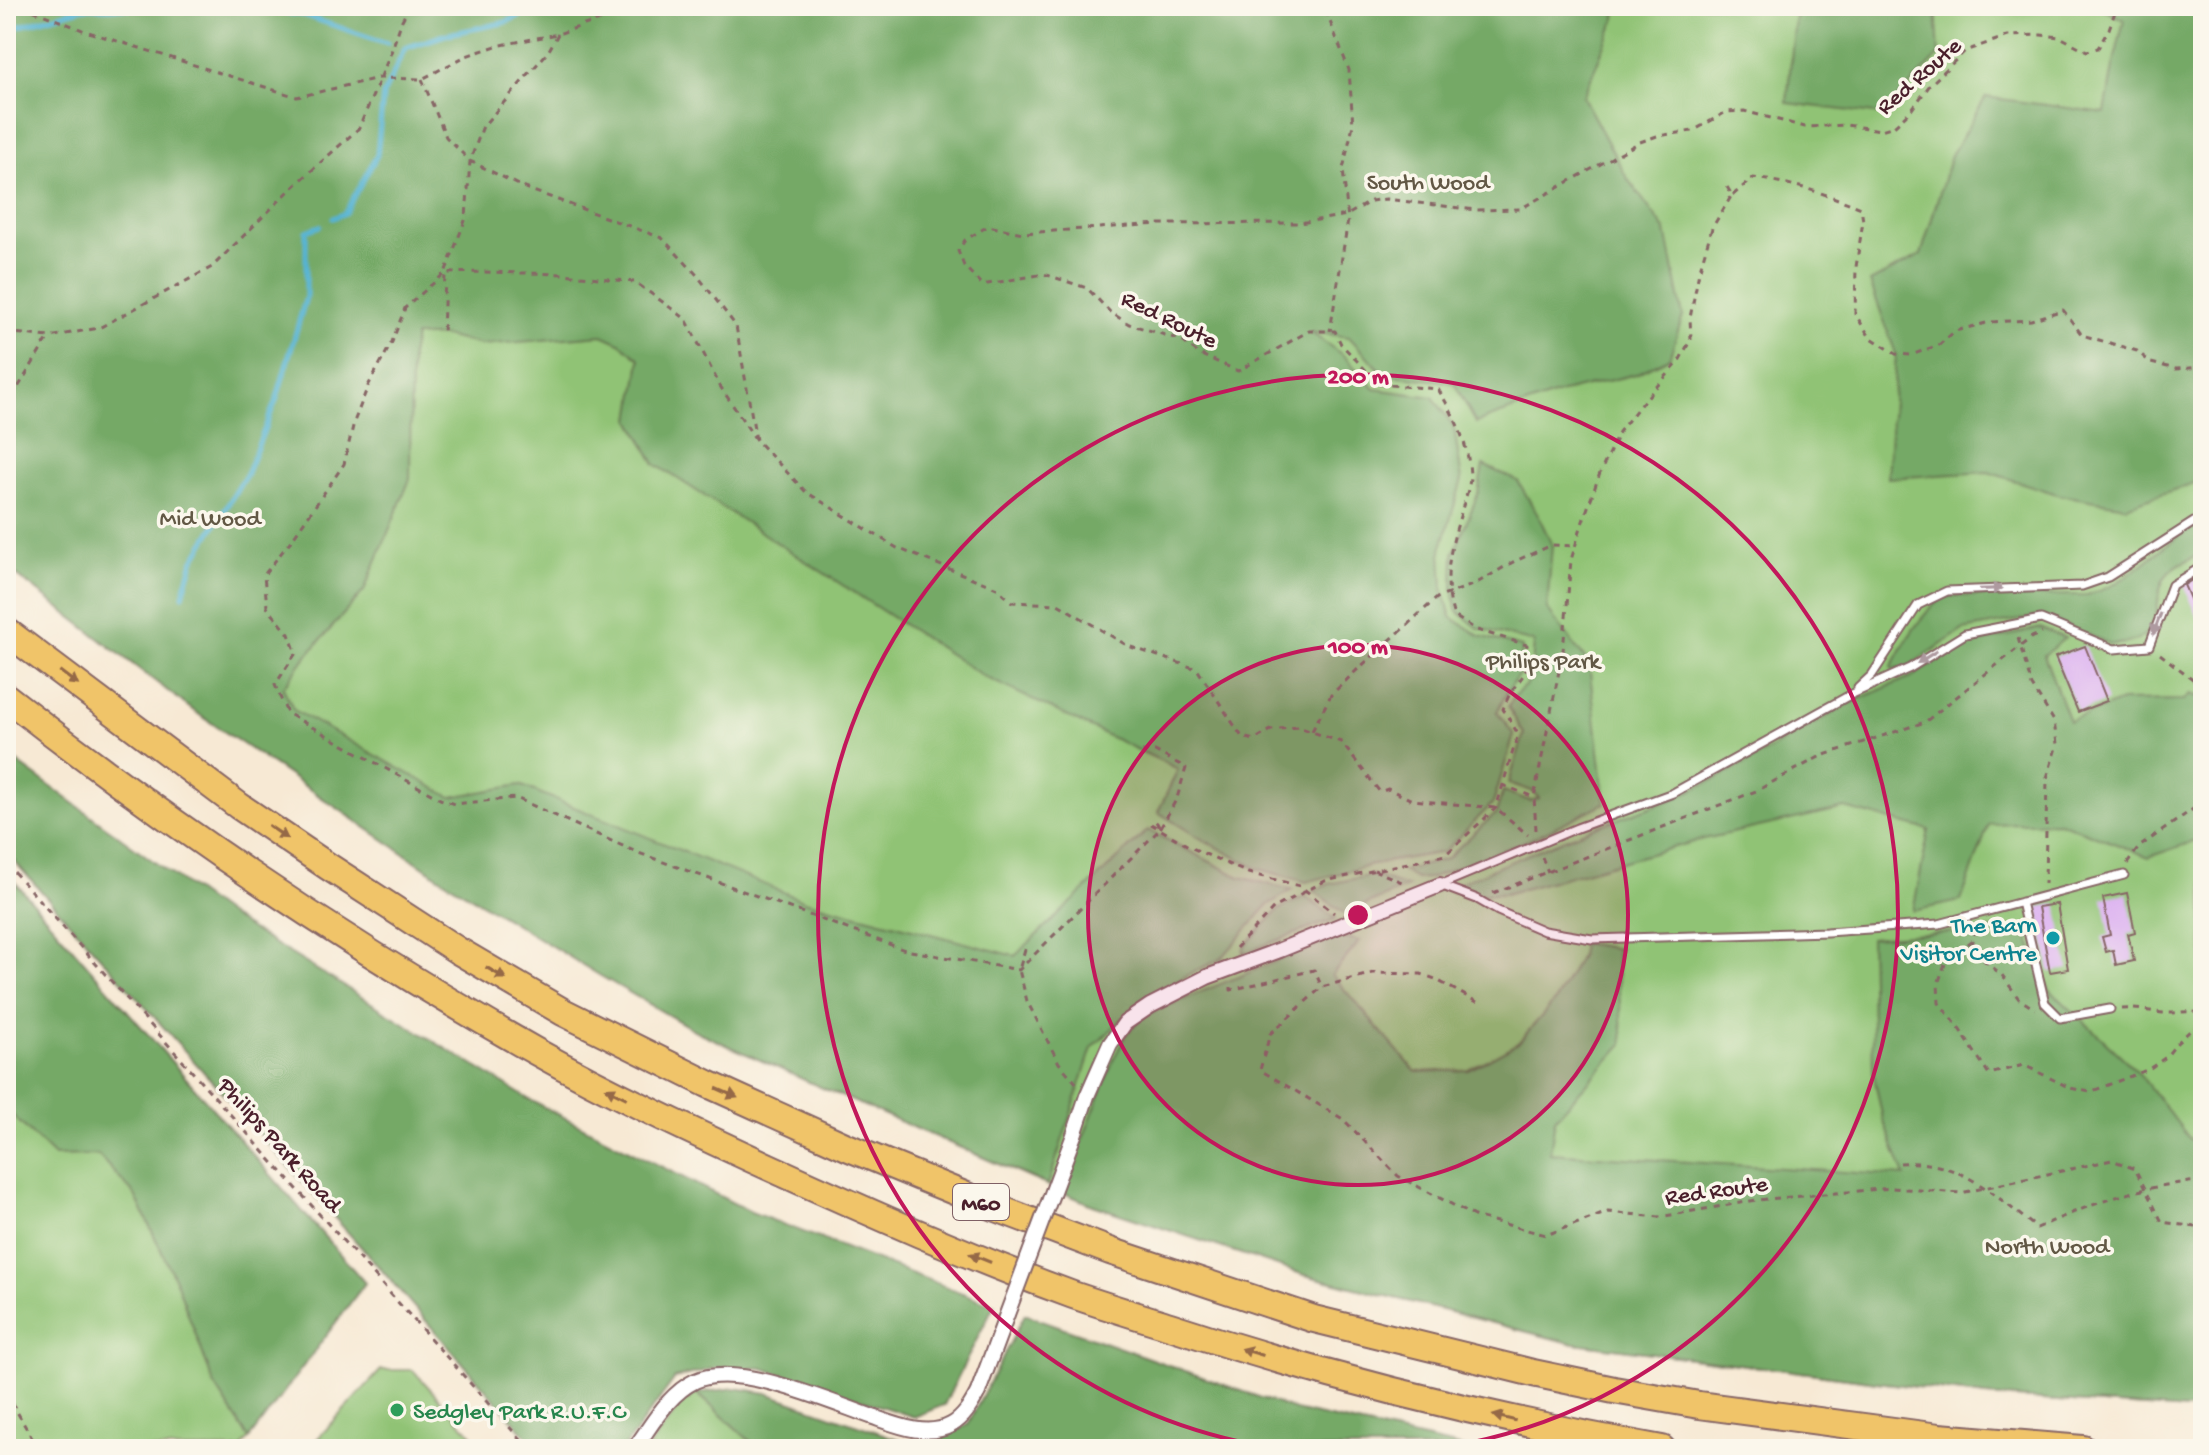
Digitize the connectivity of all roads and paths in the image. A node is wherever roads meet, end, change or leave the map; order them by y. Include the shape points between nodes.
1 (22, 6) edge
2 (410, 6) edge
3 (640, 6) edge
4 (741, 6) edge
5 (1314, 6) edge
6 (2117, 6) edge
7 (620, 14) junction
8 (558, 34) junction
9 (379, 78) junction
10 (422, 79) junction
11 (470, 161) junction
12 (1724, 182) dead end
13 (1732, 195) junction
14 (1347, 215) junction
15 (445, 273) junction
16 (1330, 331) junction
17 (6, 332) edge
18 (443, 336) dead end
19 (49, 337) junction
20 (2203, 367) edge
21 (6, 407) edge
22 (756, 440) junction
23 (2203, 523) edge
24 (1575, 546) junction
25 (2203, 566) edge
26 (1448, 592) junction
27 (2016, 624) junction
28 (6, 631) edge
29 (2032, 637) dead end
30 (2149, 646) junction
31 (2019, 647) junction
32 (296, 653) junction
33 (304, 659) dead end
34 (2203, 683) edge
35 (1850, 695) junction
36 (6, 697) edge
37 (1312, 731) junction
38 (1142, 752) dead end
39 (1502, 785) junction
40 (1534, 797) junction
41 (2203, 802) edge
42 (1496, 808) junction
43 (1152, 822) dead end
44 (1160, 829) junction
45 (1537, 844) junction
46 (6, 863) edge
47 (1544, 863) dead end
48 (1374, 870) junction
49 (1548, 872) junction
50 (2124, 875) joint
51 (1440, 885) junction
52 (2045, 887) dead end
53 (1306, 891) junction
54 (1422, 891) junction
55 (1477, 899) junction
56 (2021, 902) junction
57 (1978, 914) junction
58 (1346, 922) junction
59 (1972, 940) junction
60 (1025, 949) dead end
61 (1231, 968) junction
62 (1019, 970) junction
63 (1322, 987) junction
64 (1477, 1002) dead end
65 (2110, 1009) joint
66 (2203, 1014) edge
67 (2060, 1018) junction
68 (2203, 1023) edge
69 (1087, 1096) junction
70 (1900, 1163) dead end
71 (2203, 1181) edge
72 (1985, 1188) junction
73 (2145, 1189) junction
74 (2203, 1228) edge
75 (6, 1392) edge
76 (38, 1449) edge
77 (529, 1449) edge
78 (634, 1449) edge
79 (1662, 1449) edge
80 (2083, 1449) edge

1 - 9 path via 297,97
2 - 9 path
3 - 7 path
4 - 7 path
5 - 14 path via 1327,14 1349,70 1353,125 1343,169
6 - 14 path, Red Route via 2098,48 2087,51 2060,37 2041,35 2008,36 1965,51 1894,126 1881,130 1805,127 1744,111 1726,112 1693,131 1640,142 1520,209 1476,210 1386,199
7 - 8 path
8 - 10 path via 481,51
8 - 11 path via 483,126
9 - 10 path
9 - 19 path via 359,128 212,267 99,328
10 - 11 path via 446,137
11 - 15 path via 466,218
11 - 22 path via 525,188 662,238 736,326
12 - 13 path
13 - 20 path via 1753,178 1790,183 1861,208 1855,314 1870,337 1896,354 1911,355 1939,345 1955,331 2063,310 2082,335 2137,351 2151,363 2176,369
13 - 24 path via 1712,228 1699,272 1691,339 1678,363 1619,432
14 - 16 path
14 - 16 path, Red Route via 1300,223 1160,224 1023,233 988,226 958,251 982,285 1044,274 1087,288 1129,324 1181,340 1238,371 1309,331
15 - 18 path
15 - 22 path via 563,274 635,282 686,319 720,386
15 - 32 path via 405,308 368,386 344,464 264,575 267,607 289,634
16 - 26 path via 1379,384 1438,389 1456,418 1470,480 1449,553
17 - 19 path
19 - 21 path
22 - 37 path via 806,492 897,548 997,588 1012,602 1058,604 1128,646 1197,669 1242,737 1254,740 1271,730 1298,727
35 -> 23 lane via 1872,675 1918,605 1947,591 2082,586 2108,577 2197,520
24 - 26 path via 1552,545
24 - 40 path via 1563,651
25 -> 30 lane via 2172,585
26 - 37 path via 1331,695
26 - 39 path via 1454,616 1477,630 1527,645 1525,673 1503,709 1518,734
27 - 30 lane via 2041,619 2114,649
27 - 31 path
27 -> 35 lane via 1965,634 1910,668
28 -> 80 highway, M60 via 239,806 563,1012 708,1084 981,1202 1314,1319 1546,1376 1730,1409 1939,1437
29 - 31 path
30 - 34 path
31 - 49 path via 1925,722 1821,756 1756,791
31 - 52 path via 2032,686 2054,721 2057,744 2047,778
32 - 33 path
32 - 62 path via 275,685 287,713 440,799 454,804 516,798 636,852 905,950
35 - 45 lane via 1673,793
79 -> 36 highway, M60 via 1566,1432 1314,1370 1074,1295 884,1220 539,1054 418,982 294,904 77,753
37 - 42 path via 1341,742 1380,792 1388,789 1412,800
38 - 44 path via 1155,751 1186,768
39 - 40 path
39 - 42 path
40 - 45 path
41 - 50 path via 2139,847
42 - 45 path
42 - 48 path via 1445,855
43 - 44 path
44 - 53 path via 1248,873
44 - 62 path
45 - 51 lane
46 - 77 path, Philips Park Road
47 - 49 path
48 - 53 path
48 - 54 path
49 - 55 path
50 - 56 lane
51 - 54 street
51 - 55 lane
53 - 58 path
53 - 61 path via 1274,908 1233,951
54 - 58 street
55 - 57 lane via 1544,931 1592,939 1827,932 1939,924
56 - 57 lane
56 - 67 lane via 2045,1003
57 - 59 path
58 - 61 street
59 - 67 path via 1976,954 2002,975 2019,999 2046,1016
59 - 68 path via 1946,961 1938,984 1939,1003 1989,1074 2024,1065 2090,1092 2149,1069
60 - 62 path
61 - 63 path via 1231,990 1314,970
61 - 69 street via 1125,1023
62 - 69 path via 1027,1001 1059,1063
63 - 64 path, Red Route via 1373,973 1421,974
63 - 72 path, Red Route via 1270,1034 1260,1070 1343,1119 1398,1176 1474,1216 1546,1235 1608,1212 1659,1217 1757,1200 1892,1188 1961,1193
65 - 66 path
65 - 67 lane
69 - 78 street, bridge via 978,1392 952,1425 906,1428 766,1381 721,1374 693,1382 676,1394
70 - 72 path via 1921,1161 1958,1171
71 - 73 path
72 - 73 path, Red Route via 2112,1160 2135,1169
72 - 73 path via 2037,1228 2087,1205
73 - 74 path, Red Route via 2162,1222
75 - 76 path

